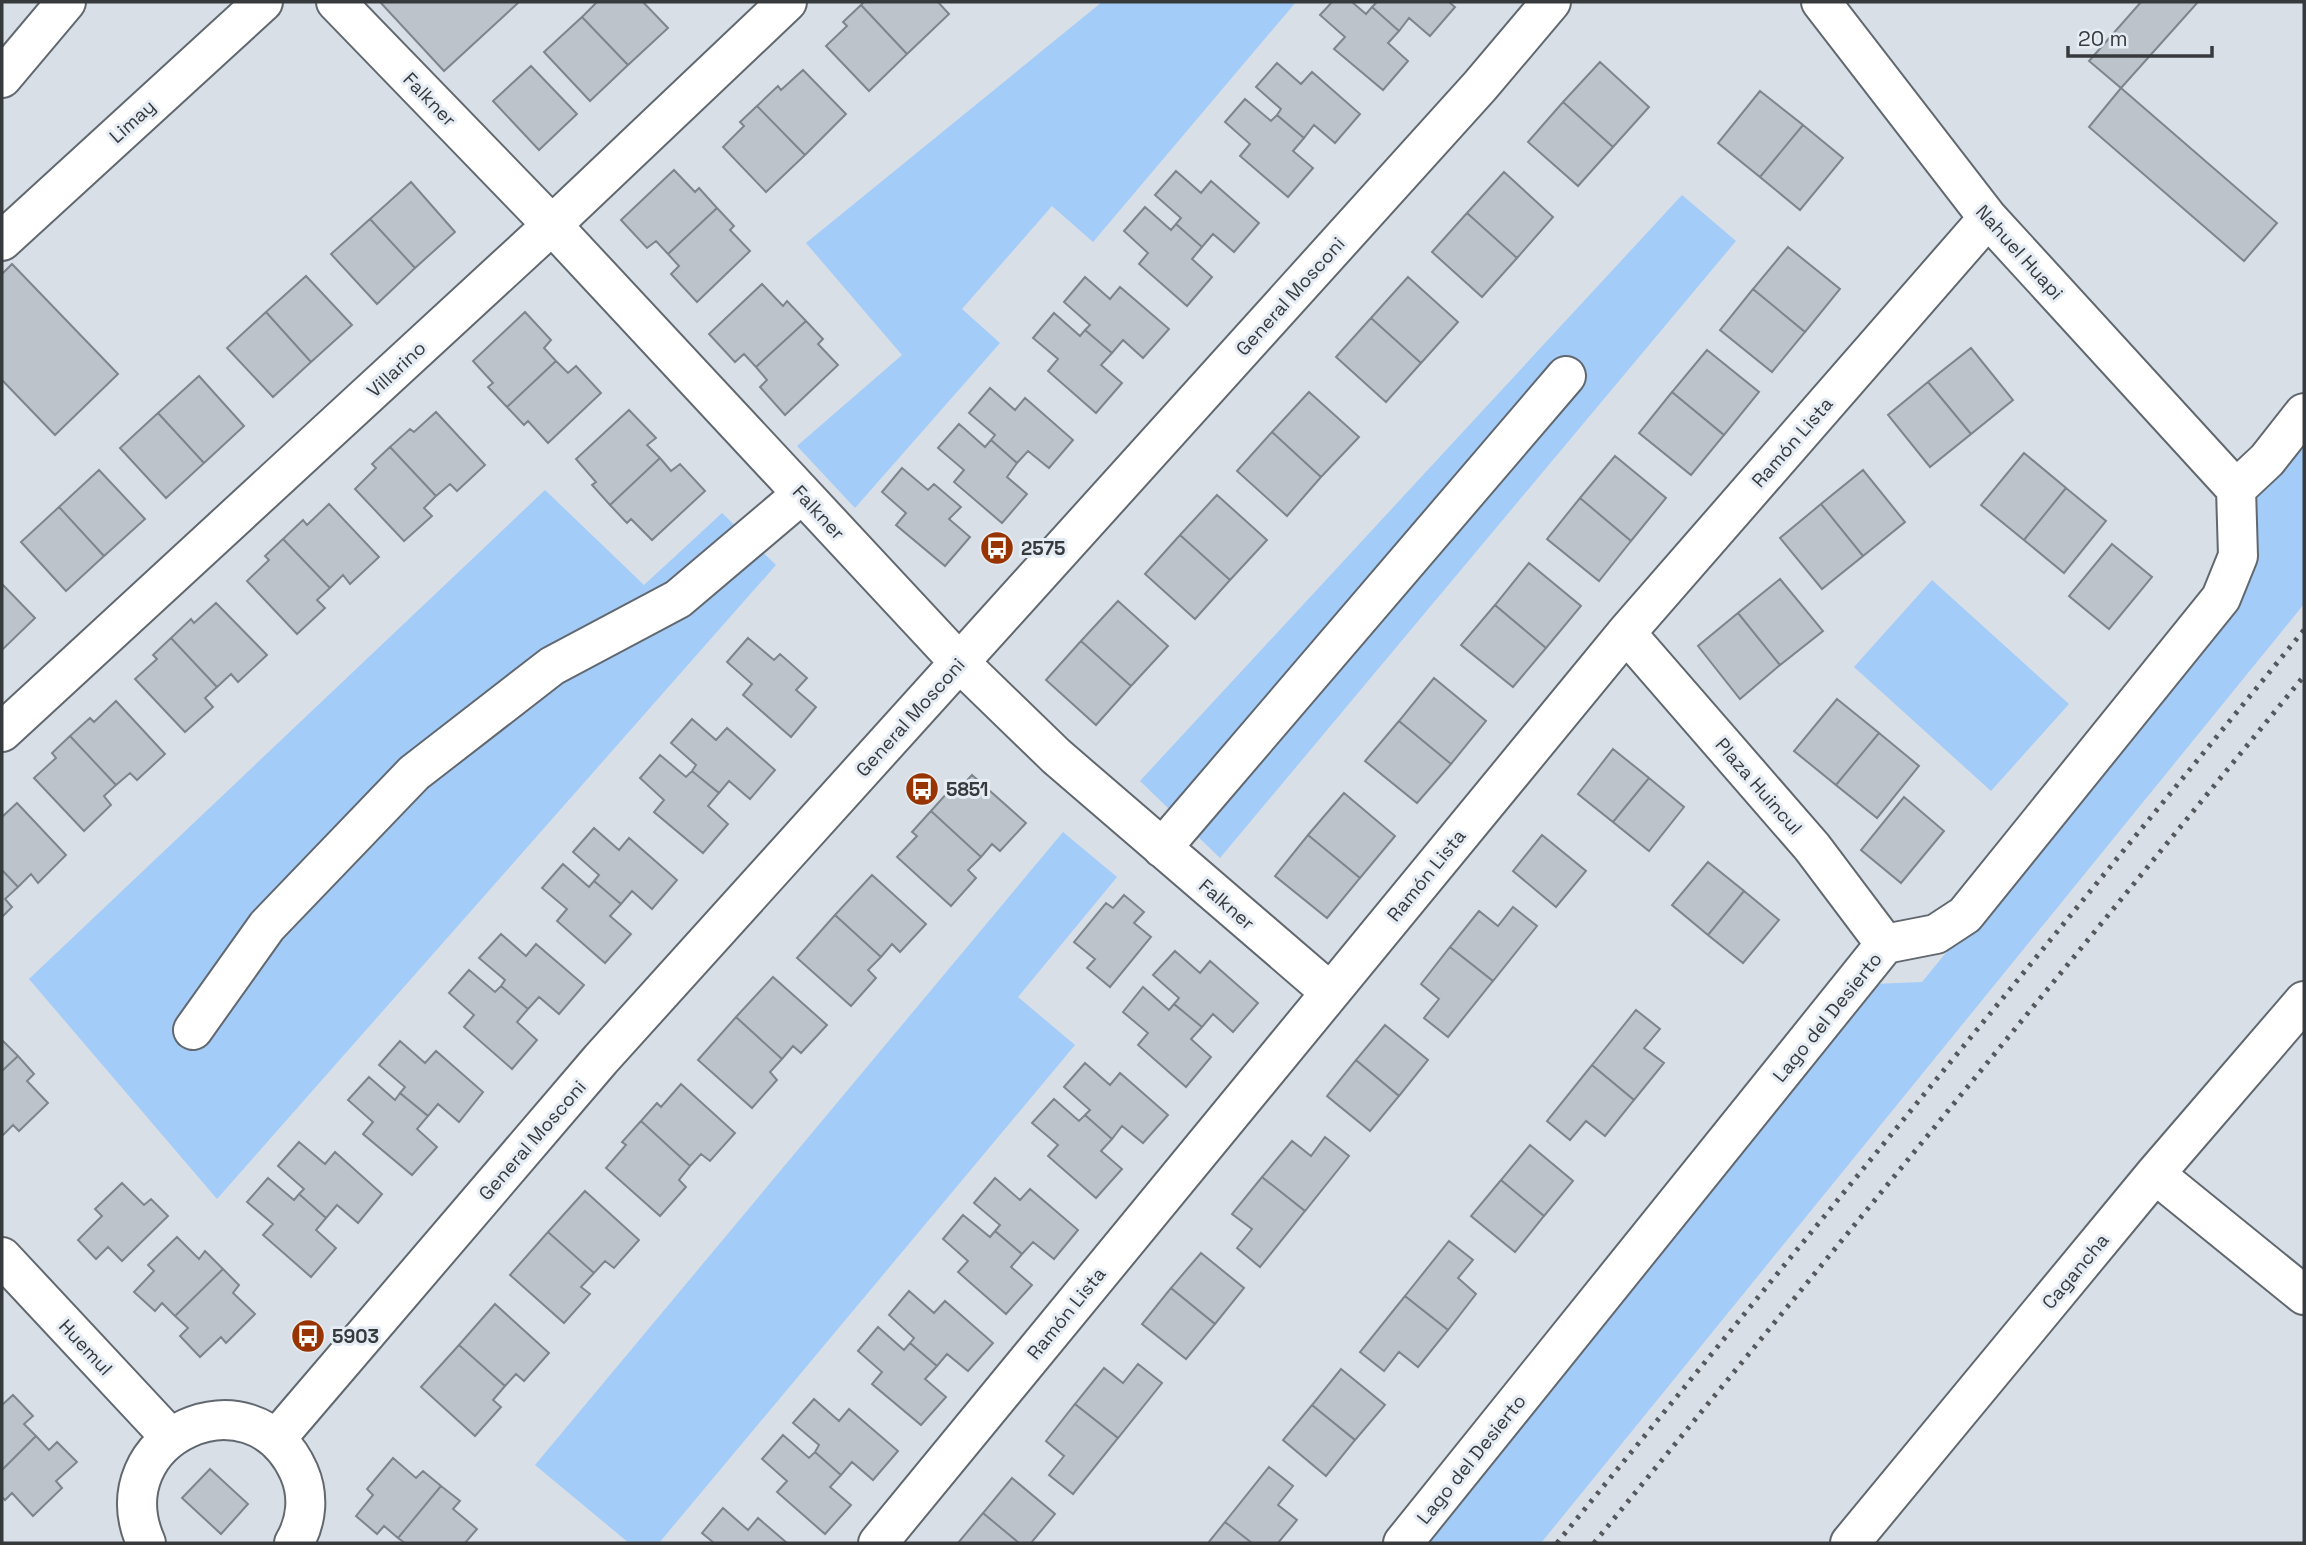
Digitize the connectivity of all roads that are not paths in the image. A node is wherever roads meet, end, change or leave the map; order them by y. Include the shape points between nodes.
1 (66, 2) edge
2 (263, 2) edge
3 (335, 2) edge
4 (786, 2) edge
5 (1551, 2) edge
6 (1821, 2) edge
7 (2, 78) edge
8 (1988, 218) junction
9 (552, 225) junction
10 (2, 241) edge
11 (1566, 376) dead end
12 (2304, 413) edge
13 (2236, 489) junction
14 (802, 494) junction
15 (1626, 632) junction
16 (959, 662) junction
17 (2, 732) edge
18 (1162, 848) junction
19 (1885, 944) junction
20 (1330, 992) junction
21 (2304, 1002) edge
22 (193, 1030) dead end
23 (2155, 1174) junction
24 (2, 1257) edge
25 (2304, 1295) edge
26 (170, 1437) junction
27 (276, 1439) junction
28 (146, 1543) edge
29 (294, 1543) edge
30 (878, 1543) edge
31 (1403, 1543) edge
32 (1850, 1543) edge

1 - 7 street
2 - 10 street, Limay
3 - 9 street, Falkner
4 - 9 street, Villarino
5 - 16 street, General Mosconi
6 - 8 street, Nahuel Huapi
8 - 13 street, Nahuel Huapi
8 - 15 street, Ramón Lista
9 - 14 street, Falkner
9 - 17 street, Villarino
11 - 18 street
12 - 13 street via 2267,460
13 - 19 street, Lago del Desierto via 2238,556 2221,598 1965,915 1936,934
14 - 16 street, Falkner
14 - 22 street via 678,599 552,666 414,773 267,926
15 - 19 street, Plaza Huincul via 1812,847
15 - 20 street, Ramón Lista
16 - 18 street, Falkner via 1056,756
16 - 27 street, General Mosconi via 601,1059
18 - 20 street, Falkner
19 - 31 street, Lago del Desierto
20 - 30 street, Ramón Lista
21 - 23 street, Cagancha
23 - 25 street
23 - 32 street, Cagancha
24 - 26 street, Huemul
26 - 27 street via 195,1423 223,1419 251,1424
26 - 28 street via 153,1454 136,1501
27 - 29 street via 293,1458 303,1482 306,1508

